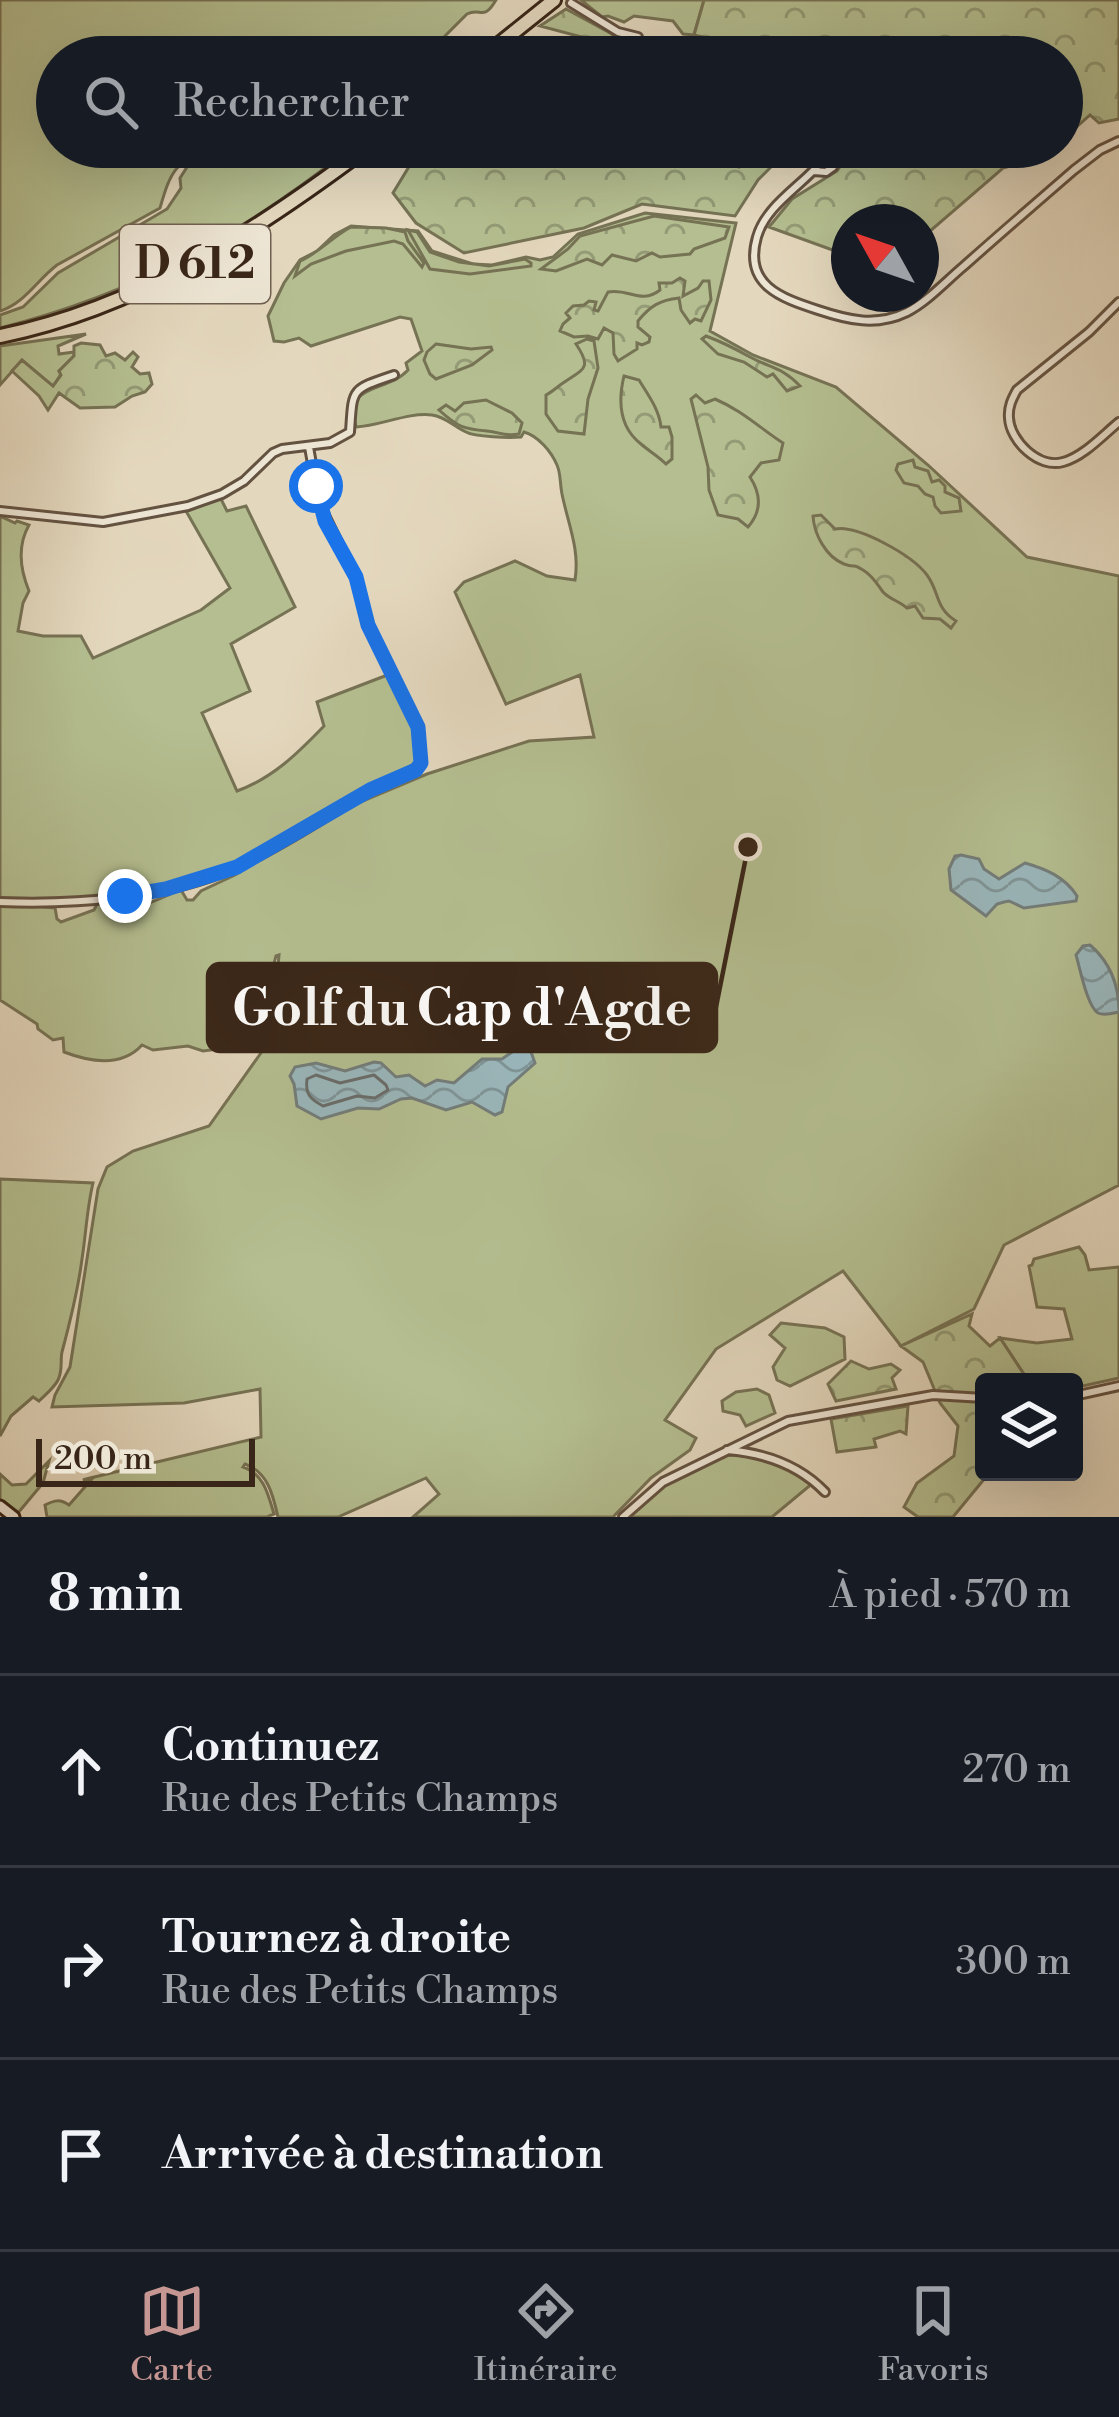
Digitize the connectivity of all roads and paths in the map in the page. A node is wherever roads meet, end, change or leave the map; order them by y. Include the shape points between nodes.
1 (550, 0) edge
2 (571, 3) edge
3 (509, 36) edge
4 (634, 36) edge
5 (1119, 141) edge
6 (1083, 163) edge
7 (339, 168) edge
8 (832, 168) edge
9 (1077, 168) edge
10 (1119, 302) edge
11 (0, 336) edge
12 (394, 375) dead end
13 (1119, 422) edge
14 (309, 447) junction
15 (0, 511) edge
16 (0, 902) edge
17 (1119, 1386) edge
18 (1083, 1394) edge
19 (975, 1397) edge
20 (727, 1450) junction
21 (825, 1492) dead end
22 (1, 1512) edge
23 (14, 1517) edge
24 (623, 1517) edge

1 - 3 highway
2 - 4 street
5 - 6 street
7 - 11 highway, D 612 via 173,275 58,323
8 - 9 street via 814,171 768,216 754,256 773,292 865,321 910,311
10 - 13 street via 1018,390 1009,424 1036,458 1056,464
12 - 14 street via 353,395 350,432
14 - 15 street via 274,453 244,481 188,506 103,522
14 - 16 street via 319,503 418,727 421,763 215,875 70,903
17 - 18 street
19 - 20 street via 933,1395 809,1416
20 - 21 street via 773,1458
20 - 24 street via 663,1482
22 - 23 main road

